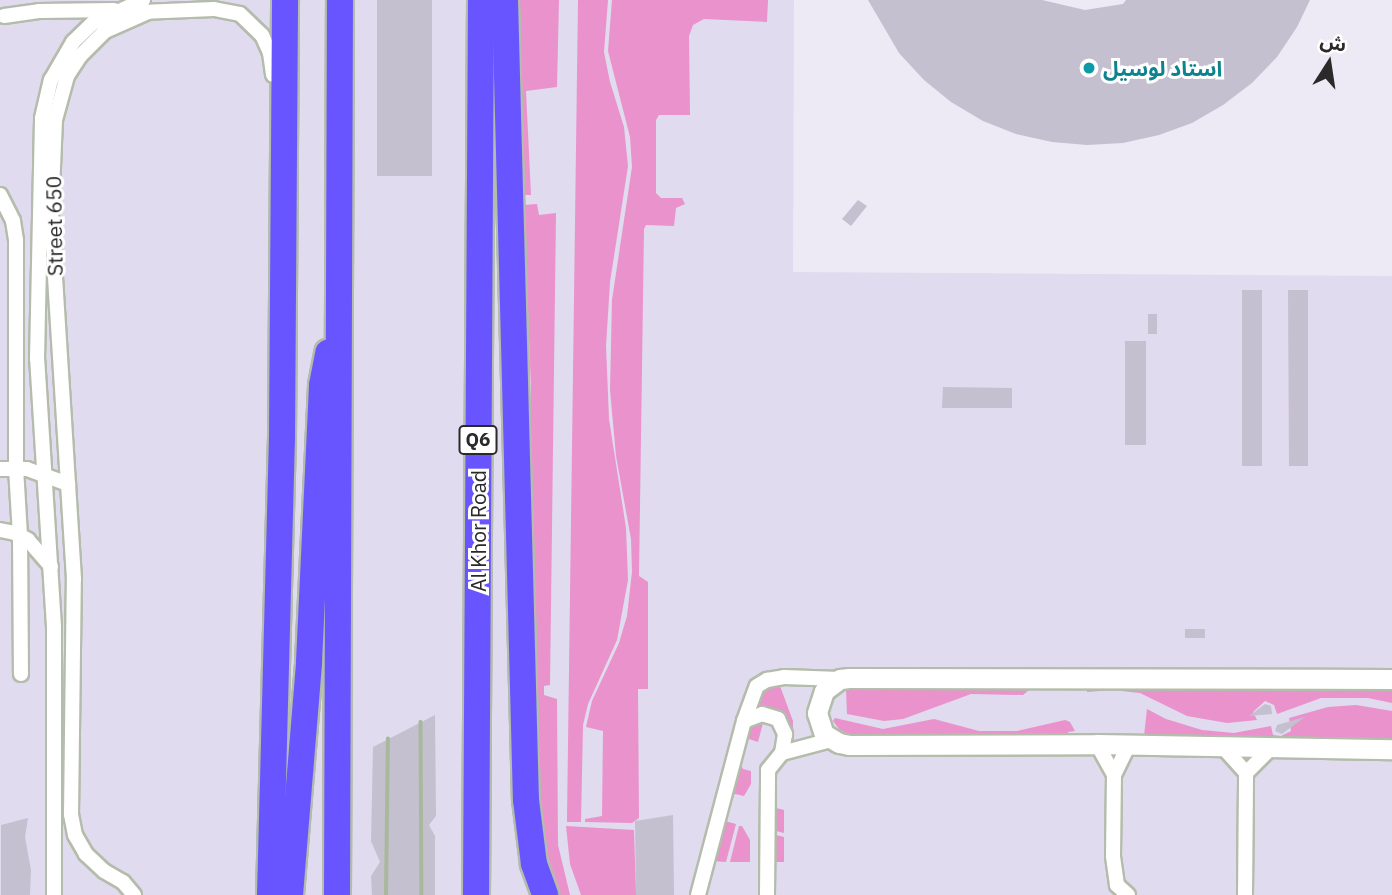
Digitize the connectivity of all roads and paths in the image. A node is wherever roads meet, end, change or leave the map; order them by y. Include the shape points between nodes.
1 (7, 0) edge
2 (285, 0) edge
3 (340, 0) edge
4 (481, 0) edge
5 (505, 0) edge
6 (146, 6) edge
7 (117, 10) junction
8 (2, 18) edge
9 (0, 195) edge
10 (284, 209) junction
11 (341, 314) junction
12 (16, 468) junction
13 (0, 469) edge
14 (44, 475) junction
15 (68, 484) junction
16 (0, 530) edge
17 (20, 535) junction
18 (51, 567) junction
19 (21, 674) dead end
20 (840, 679) junction
21 (1392, 679) edge
22 (744, 721) junction
23 (831, 740) junction
24 (1097, 744) junction
25 (1129, 744) junction
26 (1222, 746) junction
27 (1272, 747) junction
28 (1392, 747) edge
29 (782, 753) junction
30 (1246, 772) junction
31 (1114, 775) junction
32 (477, 890) edge
33 (54, 895) edge
34 (134, 895) edge
35 (271, 895) edge
36 (290, 895) edge
37 (337, 895) edge
38 (545, 895) edge
39 (698, 895) edge
40 (767, 895) edge
41 (1128, 895) edge
42 (1245, 895) edge

1 - 8 street
2 - 10 highway
3 - 11 highway
4 - 32 highway, Al Khor Road / Q6
5 - 38 highway via 526,800 534,864
6 - 7 street, Street 650
6 - 10 street, Street 650 via 229,11 248,19 262,35 272,63 275,181
6 - 15 street, Street 650 via 105,31 80,56 64,86 55,120 52,244
7 - 8 street, Street 650 via 39,11
7 - 14 street, Street 650 via 93,23 57,64 42,118 37,359
9 - 12 street via 13,221 16,240
10 - 35 highway
11 - 36 highway via 322,385 309,662
11 - 37 highway
12 - 13 street
12 - 14 street
12 - 17 street
14 - 15 street
14 - 18 street, Street 650
15 - 34 street, Street 650 via 74,579 73,825 86,855
16 - 17 street
17 - 18 street
17 - 19 street
18 - 33 street, Street 650
20 - 21 street
20 - 22 street via 784,677 762,682 753,693
20 - 23 street via 824,691 817,713 820,728
22 - 29 street via 762,714 778,719 785,734
22 - 39 street
23 - 24 street via 849,745
23 - 29 street
24 - 25 street
24 - 31 street
25 - 26 street
25 - 31 street
26 - 27 street
26 - 30 street
27 - 28 street
27 - 30 street
29 - 40 street via 772,762 766,779
30 - 42 street
31 - 41 street via 1113,874

